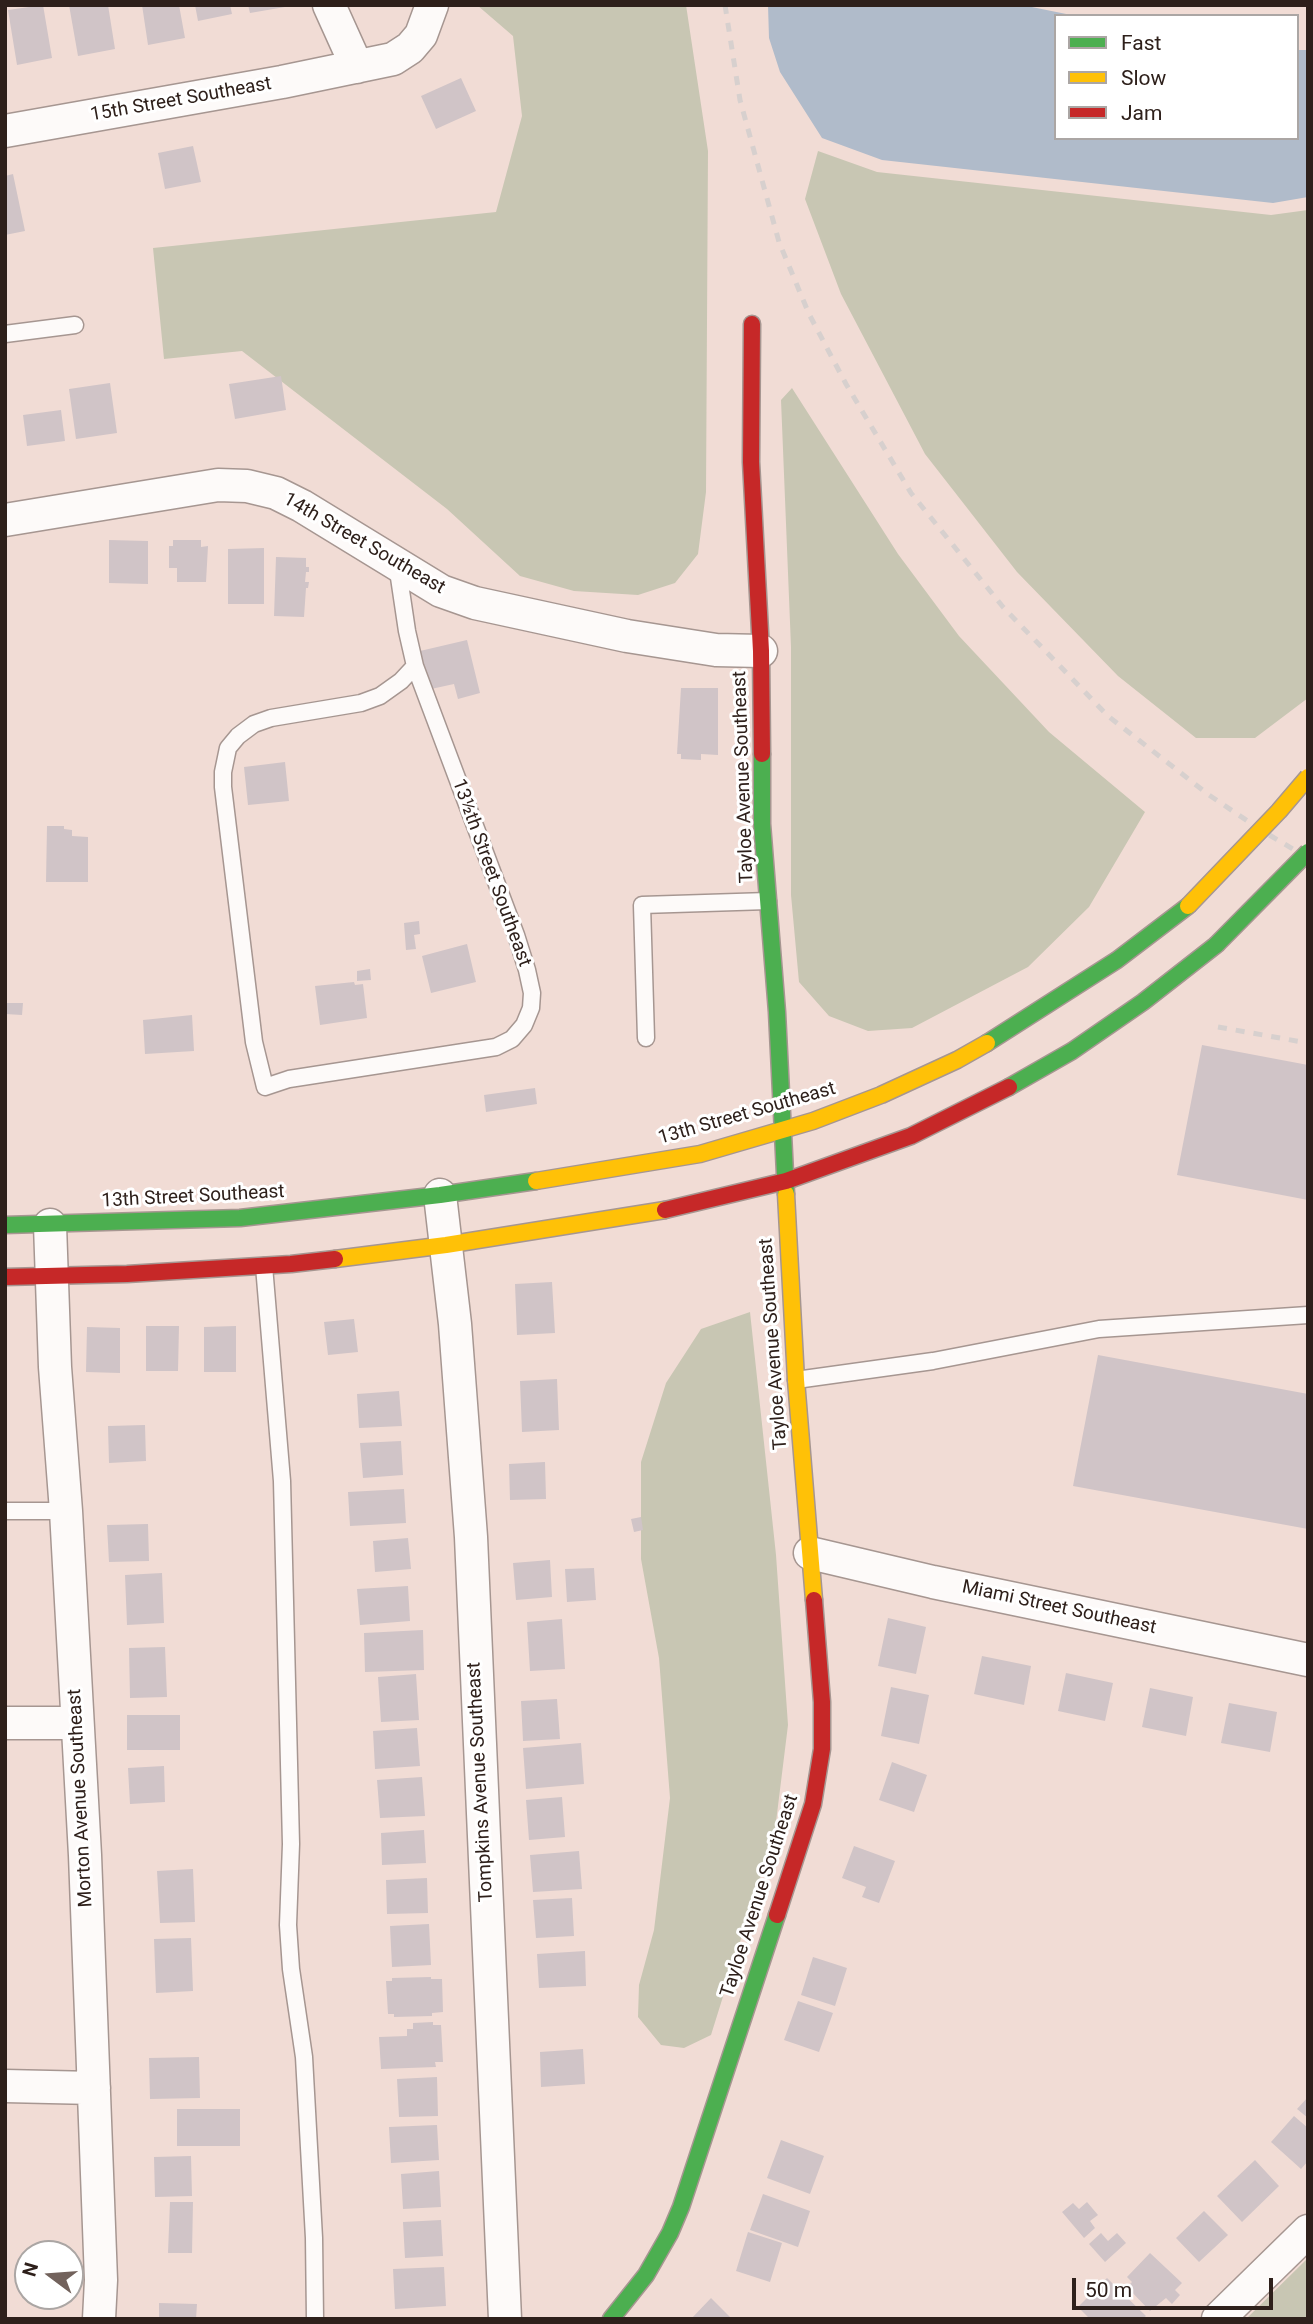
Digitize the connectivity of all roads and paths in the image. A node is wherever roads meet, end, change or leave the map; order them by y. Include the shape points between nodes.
1 (329, 5) edge
2 (432, 5) edge
3 (356, 67) junction
4 (5, 131) edge
5 (752, 324) dead end
6 (75, 325) dead end
7 (5, 334) edge
8 (5, 520) edge
9 (397, 564) junction
10 (761, 652) junction
11 (415, 666) junction
12 (1308, 777) edge
13 (1308, 852) edge
14 (768, 901) junction
15 (646, 1038) dead end
16 (783, 1130) junction
17 (786, 1181) junction
18 (440, 1195) junction
19 (5, 1225) edge
20 (50, 1225) junction
21 (446, 1245) junction
22 (264, 1266) junction
23 (5, 1277) edge
24 (51, 1277) junction
25 (1308, 1315) edge
26 (796, 1380) junction
27 (5, 1511) edge
28 (66, 1511) junction
29 (810, 1553) junction
30 (1308, 1660) edge
31 (5, 1723) edge
32 (77, 1723) junction
33 (5, 2086) edge
34 (94, 2088) junction
35 (1308, 2231) edge
36 (99, 2319) edge
37 (315, 2319) edge
38 (505, 2319) edge
39 (611, 2319) edge
40 (1218, 2319) edge

1 - 3 street
2 - 3 street, 15th Street Southeast via 421,35 410,48 393,59
3 - 4 street, 15th Street Southeast
5 - 10 main road, Tayloe Avenue Southeast via 751,461
6 - 7 lane
8 - 9 street, 14th Street Southeast via 218,485 247,486 302,506
9 - 10 street, 14th Street Southeast via 441,591 475,603 627,636
9 - 11 lane, 13½th Street Southeast
10 - 14 main road, Tayloe Avenue Southeast via 762,824
11 - 11 lane, 13½th Street Southeast via 380,696 335,709 271,718 254,724 229,748 223,787 254,1042 265,1087 289,1079 496,1047 512,1039 531,1008 532,993 516,935
12 - 16 main road, 13th Street Southeast, bridge via 1188,906 1117,960 957,1060 881,1095
13 - 17 main road, bridge via 1216,945 1072,1051 985,1101 911,1136
14 - 15 lane via 642,905
14 - 16 main road, Tayloe Avenue Southeast
16 - 17 main road, Tayloe Avenue Southeast
16 - 18 main road, 13th Street Southeast via 676,1158
17 - 21 main road via 611,1220
17 - 26 main road, Tayloe Avenue Southeast
18 - 20 main road, 13th Street Southeast via 240,1218
18 - 21 street, Tompkins Avenue Southeast
19 - 20 main road, 13th Street Southeast
20 - 24 street, Morton Avenue Southeast
21 - 22 main road
21 - 38 street, Tompkins Avenue Southeast via 471,1537
22 - 24 main road
22 - 37 lane via 282,1481 291,1844 288,1925 304,2057
23 - 24 main road
24 - 28 street, Morton Avenue Southeast
25 - 26 lane via 1099,1329 933,1361
26 - 29 main road, Tayloe Avenue Southeast
27 - 28 lane
28 - 32 street, Morton Avenue Southeast
29 - 30 street, Miami Street Southeast
29 - 39 main road, Tayloe Avenue Southeast via 822,1702 822,1749 813,1804 681,2207 646,2275
31 - 32 street
32 - 34 street, Morton Avenue Southeast
33 - 34 street
34 - 36 street, Morton Avenue Southeast
35 - 40 street

